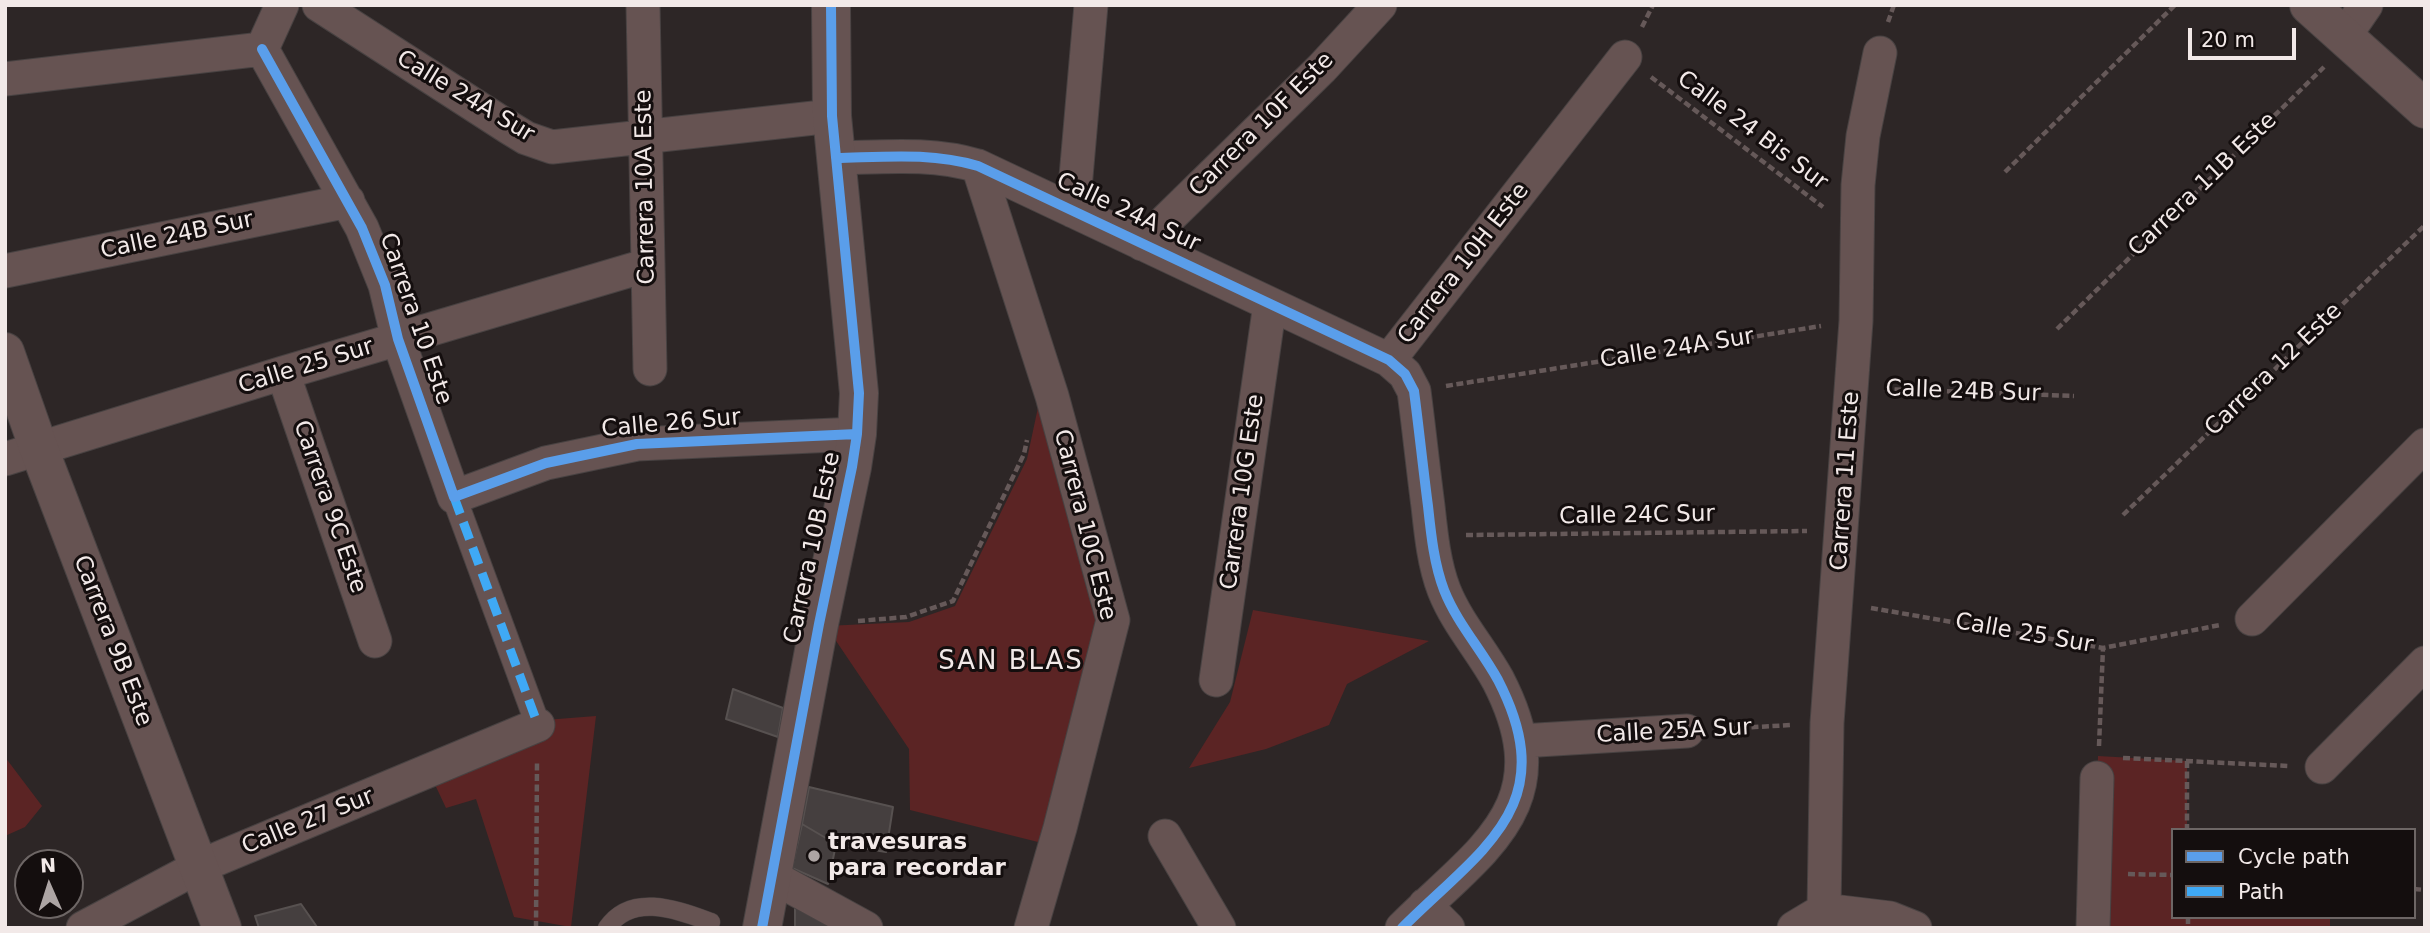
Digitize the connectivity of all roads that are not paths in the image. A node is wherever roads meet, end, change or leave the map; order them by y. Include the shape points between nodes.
1 (282, 5) edge
2 (319, 5) edge
3 (643, 5) edge
4 (831, 5) edge
5 (1091, 5) edge
6 (1380, 5) edge
7 (2309, 5) edge
8 (2366, 5) edge
9 (2347, 39) junction
10 (262, 50) junction
11 (1880, 53) dead end
12 (1625, 57) road end
13 (5, 79) edge
14 (2425, 109) edge
15 (832, 116) junction
16 (645, 137) junction
17 (836, 158) junction
18 (978, 166) junction
19 (348, 201) junction
20 (1073, 211) junction
21 (1142, 244) junction
22 (648, 265) junction
23 (5, 271) edge
24 (1270, 303) junction
25 (398, 339) junction
26 (5, 352) edge
27 (1389, 360) junction
28 (650, 369) dead end
29 (283, 373) junction
30 (858, 434) junction
31 (2425, 445) edge
32 (22, 454) edge
33 (454, 497) junction
34 (2252, 619) road end
35 (375, 641) dead end
36 (2425, 663) edge
37 (1216, 680) dead end
38 (538, 725) joint
39 (1687, 731) road end
40 (1521, 741) junction
41 (2098, 767) road end
42 (2322, 767) road end
43 (1165, 836) dead end
44 (198, 867) junction
45 (771, 876) junction
46 (1824, 910) junction
47 (1425, 920) edge
48 (711, 922) dead end
49 (83, 928) edge
50 (222, 928) edge
51 (607, 928) edge
52 (762, 928) edge
53 (866, 928) edge
54 (1031, 928) edge
55 (1219, 928) edge
56 (1794, 928) edge
57 (1915, 928) edge
58 (2093, 928) edge

1 - 10 street
2 - 16 street, Calle 24A Sur via 526,138 552,147
3 - 16 street, Carrera 10A Este
4 - 15 street, Carrera 10B Este
5 - 20 street
6 - 21 street, Carrera 10F Este
7 - 9 street
8 - 9 street
9 - 14 street
10 - 13 street
10 - 19 street, Carrera 10 Este
11 - 46 street, Carrera 11 Este via 1858,185 1856,321 1828,723
12 - 27 street, Carrera 10H Este
15 - 16 street, Calle 24A Sur
15 - 17 street, Carrera 10B Este
16 - 22 street, Carrera 10A Este
17 - 18 street, Calle 24A Sur via 926,156
17 - 30 street, Carrera 10B Este via 859,393
18 - 20 street, Calle 24A Sur
18 - 54 street, Carrera 10C Este via 1052,396 1112,620
19 - 23 street, Calle 24B Sur
19 - 25 street, Carrera 10 Este via 385,285
20 - 21 street, Calle 24A Sur
21 - 24 street, Calle 24A Sur
22 - 25 street, Calle 25 Sur
22 - 28 street, Carrera 10A Este
24 - 27 street, Calle 24A Sur
24 - 37 street, Carrera 10G Este
25 - 29 street, Calle 25 Sur
25 - 33 street, Carrera 10 Este
26 - 32 street, Carrera 9B Este
27 - 40 street, Carrera 10H Este via 1405,374 1414,391 1442,586 1498,681
29 - 32 street, Calle 25 Sur
29 - 35 street, Carrera 9C Este
30 - 33 street, Calle 26 Sur via 637,444 546,463
30 - 45 street, Carrera 10B Este
31 - 34 street
32 - 44 street, Carrera 9B Este
33 - 38 street, Carrera 10 Este
36 - 42 street
38 - 44 street, Calle 27 Sur
39 - 40 street, Calle 25A Sur
40 - 47 street via 1519,786 1502,828
41 - 58 street
43 - 55 street
44 - 49 street, Calle 27 Sur
44 - 50 street, Carrera 9B Este
45 - 52 street, Carrera 10B Este
45 - 53 street
46 - 56 street
46 - 57 street via 1890,918
48 - 51 lane via 671,908 643,906 626,909

